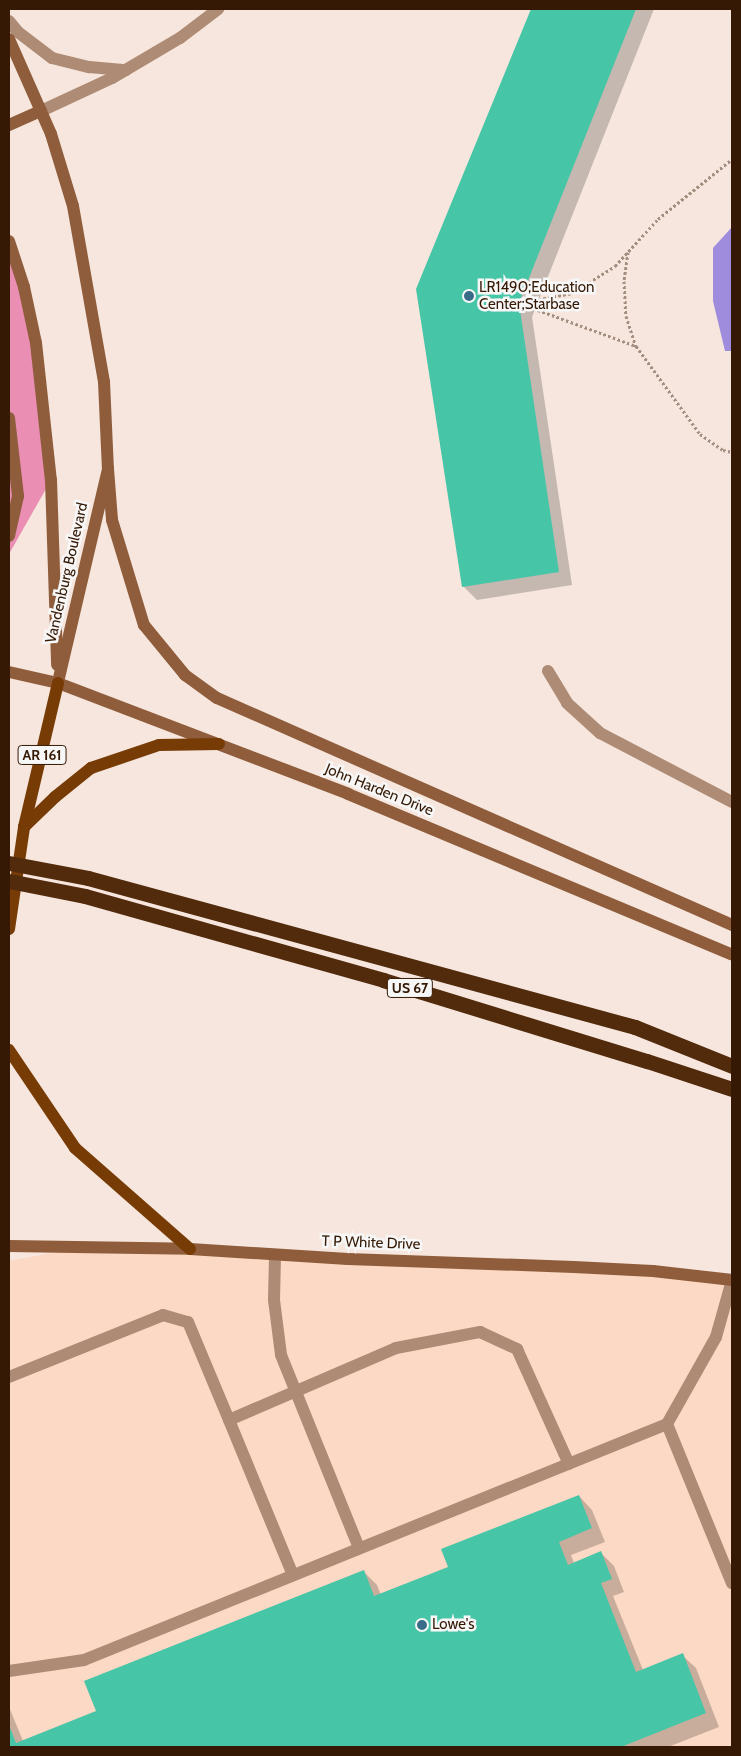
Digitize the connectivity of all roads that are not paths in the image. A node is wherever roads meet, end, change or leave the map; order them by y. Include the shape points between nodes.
1 (218, 9) edge
2 (9, 21) edge
3 (9, 39) edge
4 (126, 70) junction
5 (40, 111) junction
6 (9, 125) edge
7 (9, 241) edge
8 (9, 418) edge
9 (108, 469) junction
10 (9, 536) edge
11 (548, 671) dead end
12 (9, 672) edge
13 (58, 683) junction
14 (219, 744) junction
15 (732, 802) edge
16 (24, 827) junction
17 (9, 864) edge
18 (9, 881) edge
19 (732, 925) edge
20 (9, 929) edge
21 (732, 954) edge
22 (9, 1050) edge
23 (732, 1066) edge
24 (732, 1089) edge
25 (9, 1246) edge
26 (190, 1249) junction
27 (275, 1256) junction
28 (732, 1280) edge
29 (9, 1377) edge
30 (296, 1391) junction
31 (229, 1420) junction
32 (667, 1424) junction
33 (569, 1464) junction
34 (360, 1548) junction
35 (293, 1576) junction
36 (732, 1584) edge
37 (9, 1671) edge

1 - 4 lane via 180,38
2 - 4 lane via 52,58 89,67
3 - 5 main road, Vandenburg Boulevard
4 - 5 lane
5 - 6 main road
5 - 9 main road, Vandenburg Boulevard via 51,134 73,206 92,306 104,382
7 - 13 main road, Vandenburg Boulevard via 24,287 36,343 49,461
8 - 10 main road via 18,496
9 - 13 main road, Vandenburg Boulevard
9 - 19 main road via 112,520 144,625 185,674 217,698
11 - 15 lane via 567,703 600,733
12 - 13 main road, John Harden Drive
13 - 14 main road, John Harden Drive
13 - 16 main road, AR 161
14 - 16 main road via 159,745 91,768
14 - 21 main road, John Harden Drive via 348,794
16 - 20 main road, AR 161
17 - 23 highway, US 67, bridge via 88,878 635,1027
18 - 24 highway, US 67, bridge via 85,896 384,980
22 - 26 main road via 75,1148
25 - 26 main road, T P White Drive
26 - 27 main road, T P White Drive
27 - 28 main road, T P White Drive via 653,1271
27 - 30 lane via 274,1300 281,1355
28 - 32 lane via 716,1337
29 - 31 lane via 163,1314 188,1322
30 - 31 lane
30 - 33 lane via 396,1348 480,1332 517,1349
30 - 34 lane
31 - 35 lane
32 - 33 lane
32 - 36 lane
33 - 34 lane
34 - 35 lane
35 - 37 lane via 84,1660

